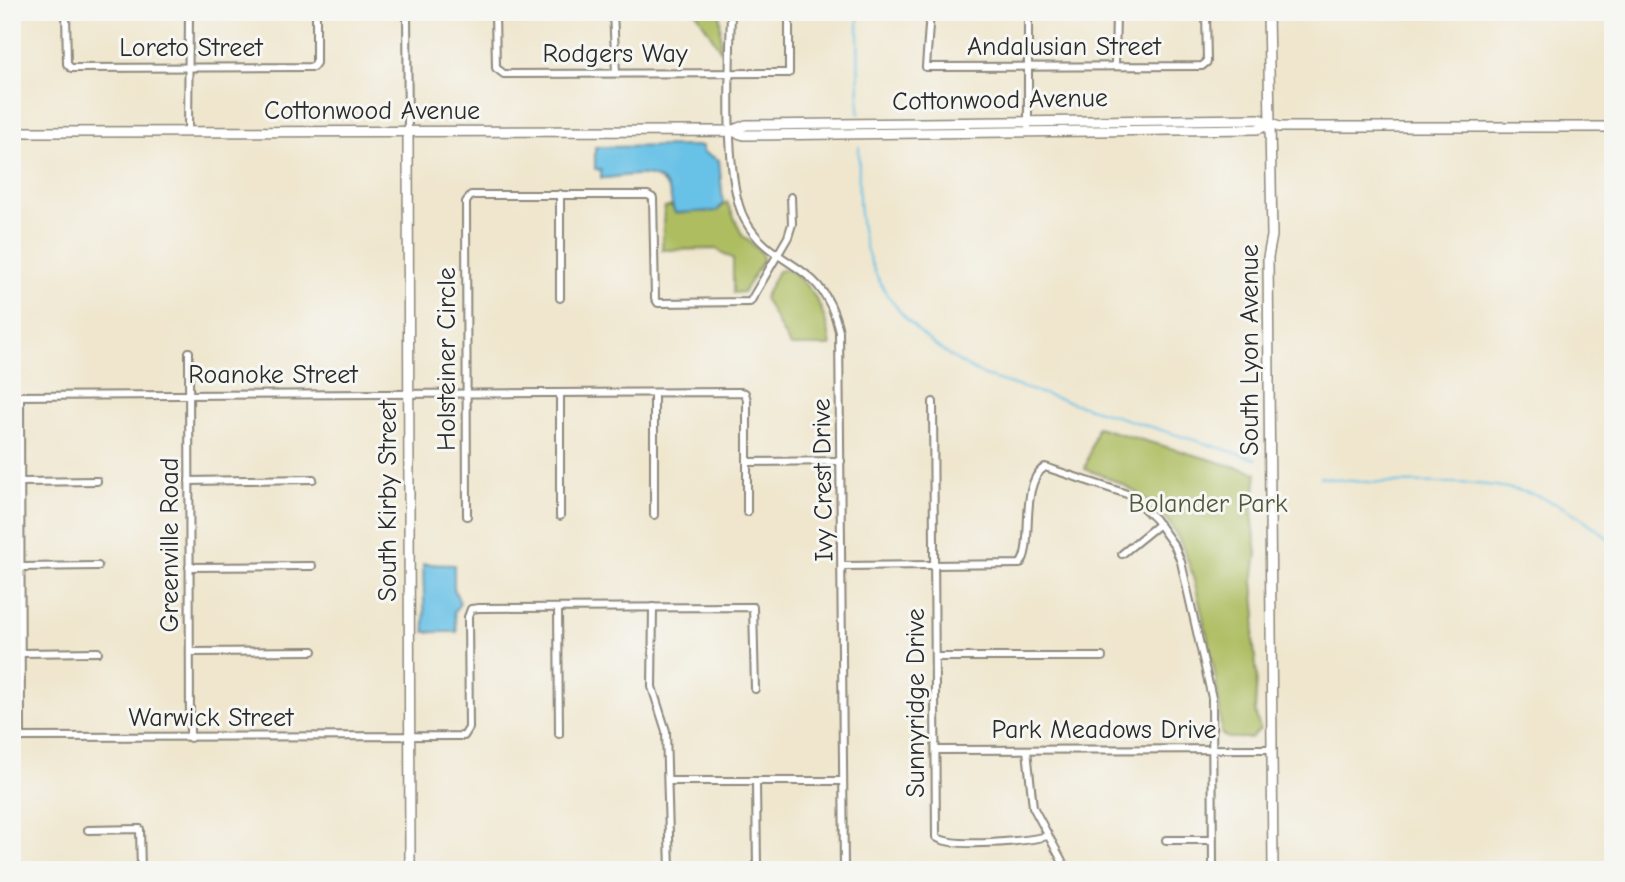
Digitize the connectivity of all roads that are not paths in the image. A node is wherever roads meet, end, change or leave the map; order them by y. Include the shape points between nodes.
1 (66, 12) edge
2 (189, 12) edge
3 (316, 12) edge
4 (407, 12) edge
5 (495, 12) edge
6 (613, 12) edge
7 (731, 12) edge
8 (789, 12) edge
9 (930, 12) edge
10 (1028, 12) edge
11 (1116, 12) edge
12 (1206, 12) edge
13 (1268, 12) edge
14 (1028, 66) junction
15 (1115, 66) junction
16 (189, 67) junction
17 (616, 73) junction
18 (731, 73) junction
19 (1028, 120) junction
20 (1269, 125) junction
21 (1613, 127) edge
22 (731, 131) junction
23 (1029, 131) junction
24 (12, 132) edge
25 (188, 132) junction
26 (408, 132) junction
27 (560, 194) junction
28 (791, 197) dead end
29 (778, 254) junction
30 (560, 298) dead end
31 (189, 352) dead end
32 (560, 393) junction
33 (654, 393) junction
34 (408, 394) junction
35 (466, 394) junction
36 (189, 395) junction
37 (16, 396) edge
38 (933, 402) dead end
39 (841, 461) junction
40 (747, 462) junction
41 (313, 479) dead end
42 (97, 481) dead end
43 (188, 481) junction
44 (20, 482) junction
45 (747, 512) dead end
46 (654, 515) dead end
47 (467, 516) dead end
48 (560, 516) dead end
49 (1159, 524) junction
50 (1122, 554) dead end
51 (935, 565) junction
52 (97, 566) dead end
53 (312, 566) dead end
54 (843, 566) junction
55 (21, 567) junction
56 (189, 567) junction
57 (653, 607) junction
58 (558, 608) junction
59 (313, 651) dead end
60 (98, 652) dead end
61 (190, 652) junction
62 (21, 653) junction
63 (936, 657) junction
64 (1102, 657) dead end
65 (755, 689) dead end
66 (559, 734) dead end
67 (12, 737) edge
68 (21, 737) junction
69 (409, 737) junction
70 (190, 738) junction
71 (1212, 749) junction
72 (1272, 749) junction
73 (936, 750) junction
74 (1027, 750) junction
75 (670, 781) junction
76 (757, 781) junction
77 (843, 781) junction
78 (88, 830) dead end
79 (1048, 836) junction
80 (1166, 840) dead end
81 (1212, 840) junction
82 (141, 870) edge
83 (410, 870) edge
84 (670, 870) edge
85 (757, 870) edge
86 (844, 870) edge
87 (1066, 870) edge
88 (1213, 870) edge
89 (1273, 870) edge

1 - 16 street, Loreto Street via 67,64 71,68
2 - 16 street
3 - 16 street, Loreto Street via 313,67
4 - 26 street
5 - 17 street, Rodgers Way via 499,72
6 - 17 street
7 - 18 street, Ivy Crest Drive
8 - 18 street, Rodgers Way via 789,73
9 - 14 street, Andalusian Street via 926,67
10 - 14 street
11 - 15 street
12 - 15 street, Andalusian Street via 1207,62 1202,66
13 - 20 main road, South Lyon Avenue
14 - 15 street, Andalusian Street
14 - 19 street
16 - 25 street
17 - 18 street, Rodgers Way
18 - 22 street, Ivy Crest Drive
19 - 20 main road, Cottonwood Avenue via 1259,119
19 - 22 main road, Cottonwood Avenue via 746,125
19 - 23 street
20 - 21 main road, Cottonwood Avenue
20 - 23 main road, Cottonwood Avenue via 1257,129
20 - 72 main road, South Lyon Avenue
22 - 23 main road, Cottonwood Avenue via 744,135
22 - 26 main road, Cottonwood Avenue
22 - 29 street, Ivy Crest Drive via 738,207 753,232
24 - 25 main road, Cottonwood Avenue
25 - 26 main road, Cottonwood Avenue
26 - 34 main road, South Kirby Street
27 - 29 street via 653,198 658,303 750,302
27 - 30 street
27 - 35 street, Holsteiner Circle via 471,195 466,202
28 - 29 street via 790,230
29 - 39 street, Ivy Crest Drive via 813,278 836,316
31 - 36 street, Greenville Road
32 - 33 street, Roanoke Street
32 - 35 street, Roanoke Street
32 - 48 street
33 - 40 street, Roanoke Street via 745,393
33 - 46 street
34 - 35 street, Roanoke Street
34 - 36 street, Roanoke Street
34 - 69 main road, South Kirby Street
35 - 47 street, Holsteiner Circle
36 - 37 street, Roanoke Street
36 - 43 street, Greenville Road
37 - 44 street
38 - 51 street, Sunnyridge Drive
39 - 40 street
39 - 54 street, Ivy Crest Drive
40 - 45 street
41 - 43 street
42 - 44 street
43 - 56 street, Greenville Road
44 - 55 street
49 - 50 street
49 - 51 street via 1122,490 1049,467 1041,469 1027,510 1022,562
49 - 71 street via 1181,562 1212,698
51 - 54 street
51 - 63 street, Sunnyridge Drive
52 - 55 street
53 - 56 street
54 - 77 street, Ivy Crest Drive
55 - 62 street
56 - 61 street, Greenville Road
57 - 58 street
57 - 65 street via 753,607
57 - 75 street via 652,687 666,732
58 - 66 street
58 - 69 street, Warwick Street via 471,609 468,733
59 - 61 street
60 - 62 street
61 - 70 street, Greenville Road
62 - 68 street
63 - 64 street
63 - 73 street, Sunnyridge Drive
67 - 68 street, Warwick Street
68 - 70 street, Warwick Street
69 - 70 street, Warwick Street
69 - 83 main road, South Kirby Street
71 - 72 street, Park Meadows Drive
71 - 74 street, Park Meadows Drive
71 - 81 street
72 - 89 main road, South Lyon Avenue
73 - 74 street, Park Meadows Drive
73 - 79 street, Sunnyridge Drive via 939,839 1006,841
74 - 79 street via 1030,793
75 - 76 street
75 - 84 street
76 - 77 street
76 - 85 street
77 - 86 street, Ivy Crest Drive
78 - 82 street via 140,829
79 - 87 street
80 - 81 street
81 - 88 street

